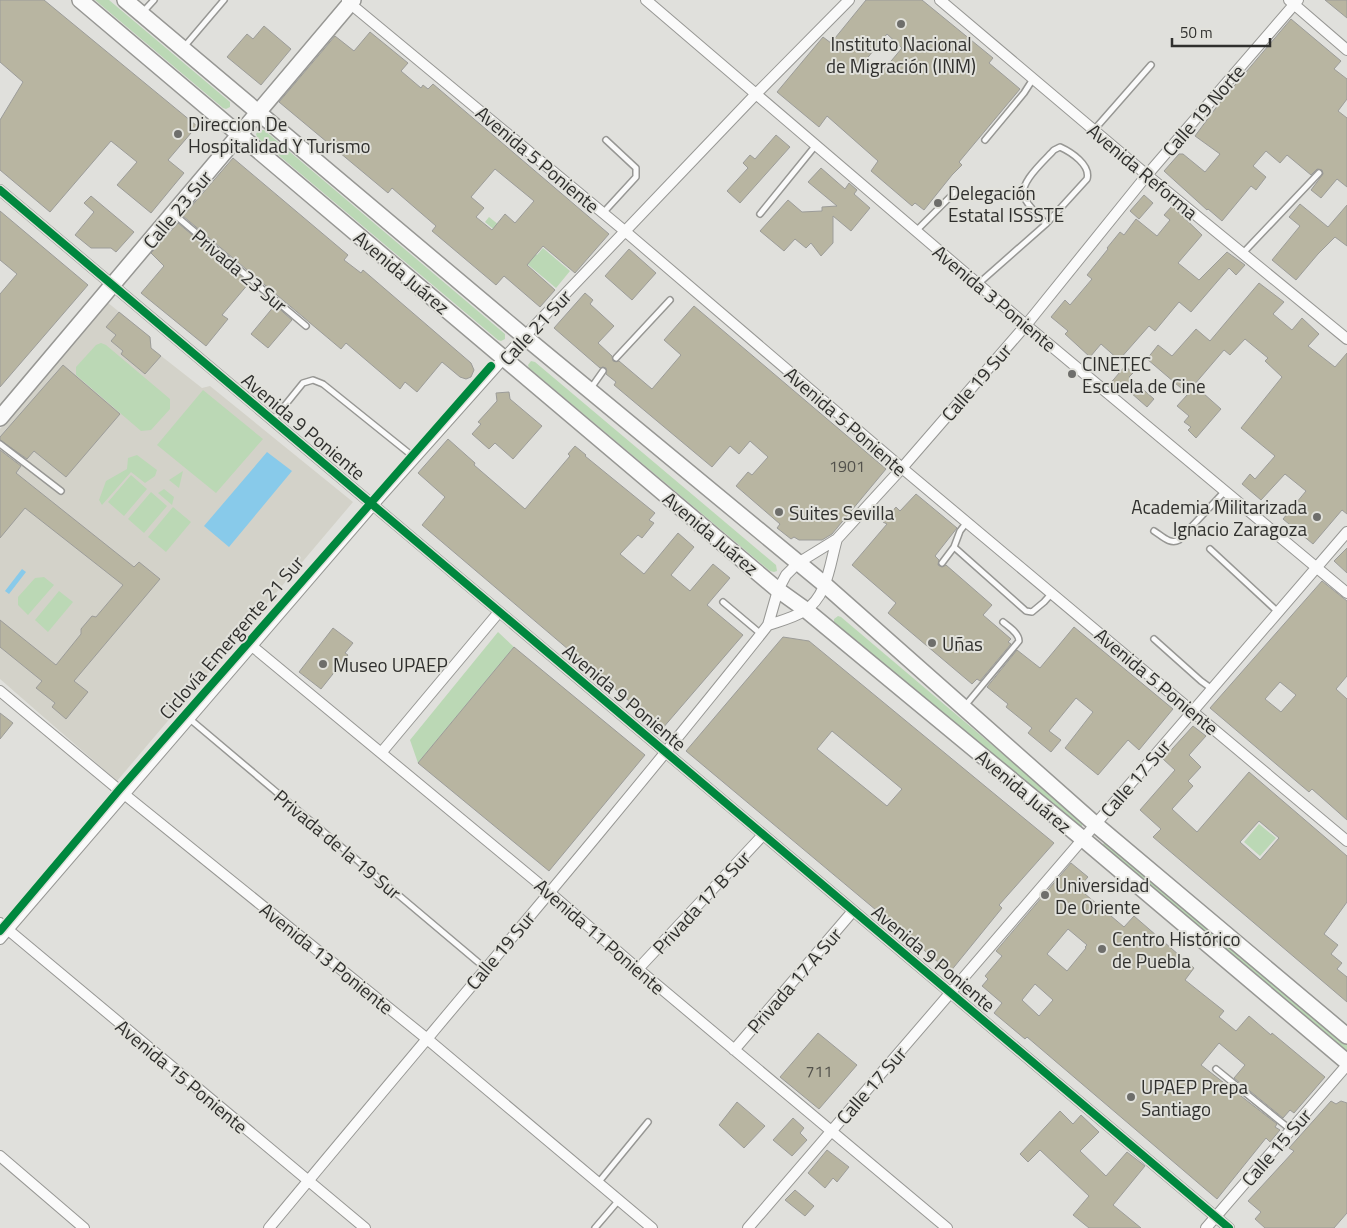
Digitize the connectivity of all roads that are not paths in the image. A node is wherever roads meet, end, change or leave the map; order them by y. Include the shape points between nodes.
1 (80, 0) edge
2 (125, 0) edge
3 (154, 0) edge
4 (224, 0) edge
5 (646, 0) edge
6 (849, 0) edge
7 (940, 0) edge
8 (350, 1) edge
9 (1294, 2) edge
10 (141, 14) junction
11 (183, 48) junction
12 (1347, 50) edge
13 (1151, 65) dead end
14 (1033, 79) junction
15 (756, 94) junction
16 (258, 112) junction
17 (1094, 130) junction
18 (240, 135) junction
19 (606, 140) dead end
20 (984, 140) dead end
21 (816, 145) junction
22 (1319, 173) dead end
23 (1148, 175) junction
24 (0, 190) edge
25 (955, 192) dead end
26 (603, 213) junction
27 (173, 214) junction
28 (760, 214) dead end
29 (1046, 224) junction
30 (916, 231) junction
31 (626, 232) junction
32 (1242, 253) junction
33 (978, 284) junction
34 (113, 285) junction
35 (670, 300) dead end
36 (1026, 325) junction
37 (306, 326) dead end
38 (525, 337) junction
39 (1347, 339) edge
40 (504, 358) junction
41 (616, 358) dead end
42 (603, 371) dead end
43 (589, 390) junction
44 (0, 418) edge
45 (273, 420) junction
46 (0, 444) edge
47 (416, 458) junction
48 (902, 468) junction
49 (61, 491) dead end
50 (1225, 491) junction
51 (373, 505) junction
52 (967, 522) junction
53 (1154, 531) dead end
54 (1347, 532) edge
55 (837, 539) junction
56 (954, 547) junction
57 (1210, 549) dead end
58 (798, 563) junction
59 (942, 563) dead end
60 (1316, 568) junction
61 (824, 584) junction
62 (778, 590) junction
63 (1052, 593) junction
64 (1347, 593) edge
65 (723, 602) dead end
66 (806, 610) junction
67 (499, 612) junction
68 (1278, 612) junction
69 (1003, 622) dead end
70 (768, 625) junction
71 (761, 634) junction
72 (1154, 639) dead end
73 (252, 646) junction
74 (1212, 689) junction
75 (0, 691) edge
76 (964, 707) junction
77 (1192, 711) junction
78 (190, 720) junction
79 (380, 753) junction
80 (666, 753) junction
81 (124, 795) junction
82 (1095, 824) junction
83 (763, 835) junction
84 (1083, 839) junction
85 (1347, 841) edge
86 (549, 892) junction
87 (853, 911) junction
88 (4, 927) edge
89 (0, 939) edge
90 (485, 968) junction
91 (638, 969) junction
92 (950, 992) junction
93 (1347, 1036) edge
94 (426, 1038) junction
95 (734, 1050) junction
96 (1347, 1063) edge
97 (1216, 1068) dead end
98 (648, 1122) dead end
99 (1291, 1130) junction
100 (831, 1131) junction
101 (0, 1156) edge
102 (308, 1180) junction
103 (598, 1183) junction
104 (619, 1200) junction
105 (1216, 1217) junction
106 (84, 1228) edge
107 (269, 1228) edge
108 (365, 1228) edge
109 (595, 1228) edge
110 (652, 1228) edge
111 (748, 1228) edge
112 (947, 1228) edge
113 (1206, 1228) edge
114 (1229, 1228) edge

1 - 18 main road, Avenida Juárez
2 - 10 main road, Avenida Juárez
3 - 10 lane
4 - 11 lane
5 - 15 street, Avenida 3 Poniente
6 - 15 street, Calle 21 Sur
7 - 14 street, Avenida Reforma
8 - 16 main road, Calle 23 Sur
8 - 26 street, Avenida 5 Poniente
9 - 12 street
9 - 23 street, Calle 19 Norte
10 - 11 main road, Avenida Juárez
11 - 16 main road, Avenida Juárez
13 - 17 lane
14 - 17 street, Avenida Reforma
14 - 20 lane
15 - 21 street, Avenida 3 Poniente
15 - 31 street, Calle 21 Sur
16 - 18 main road, Calle 23 Sur
16 - 38 main road, Avenida Juárez
17 - 23 street, Avenida Reforma
18 - 27 main road, Calle 23 Sur
18 - 40 main road, Avenida Juárez
19 - 26 lane via 637,172
21 - 28 lane
21 - 30 street, Avenida 3 Poniente
22 - 32 lane
23 - 32 street, Avenida Reforma
23 - 36 street, Calle 19 Sur
24 - 34 street, Avenida 9 Poniente
25 - 30 lane
26 - 31 street, Avenida 5 Poniente
27 - 34 main road, Calle 23 Sur
27 - 37 lane, Privada 23 Sur
29 - 29 lane via 1088,179 1087,168 1060,147 1024,183 1022,191 1024,199
29 - 33 lane
30 - 33 street, Avenida 3 Poniente
31 - 38 street, Calle 21 Sur
31 - 48 street, Avenida 5 Poniente
32 - 39 street, Avenida Reforma
33 - 36 street, Avenida 3 Poniente
34 - 44 main road, Calle 23 Sur
34 - 45 street, Avenida 9 Poniente
35 - 41 lane
36 - 48 street, Calle 19 Sur
36 - 50 street, Avenida 3 Poniente
38 - 40 street, Calle 21 Sur
38 - 43 main road, Avenida Juárez
40 - 47 street, Calle 21 Sur
40 - 62 main road, Avenida Juárez
42 - 43 lane
43 - 58 main road, Avenida Juárez
45 - 47 lane via 304,383 312,380 323,384
45 - 51 street, Avenida 9 Poniente
46 - 49 lane
47 - 51 street, Calle 21 Sur
48 - 52 street, Avenida 5 Poniente
48 - 55 street, Calle 19 Sur
50 - 53 lane via 1179,540 1169,541
50 - 60 street, Avenida 3 Poniente
51 - 67 street, Avenida 9 Poniente
51 - 73 street, Calle 21 Sur
52 - 56 lane
52 - 63 street, Avenida 5 Poniente
54 - 60 street, Calle 17 Sur
55 - 58 street, Calle 19 Sur
55 - 61 street, Calle 19 Sur
56 - 59 lane
56 - 63 lane via 1026,611 1032,612
57 - 68 lane
58 - 61 main road, Avenida Juárez
58 - 62 street, Calle 19 Sur
60 - 64 street, Avenida 3 Poniente
60 - 68 street, Calle 17 Sur
61 - 66 street, Calle 19 Sur via 816,600
61 - 76 main road, Avenida Juárez
62 - 66 main road, Avenida Juárez
62 - 70 street, Calle 19 Sur
63 - 77 street, Avenida 5 Poniente
65 - 71 lane
66 - 70 street
66 - 84 main road, Avenida Juárez
67 - 79 street
67 - 80 street, Avenida 9 Poniente
68 - 74 street, Calle 17 Sur
69 - 76 lane via 1019,637 1019,641
70 - 71 street, Calle 19 Sur
71 - 80 street, Calle 19 Sur
72 - 74 lane
73 - 78 street, Calle 21 Sur
73 - 79 street, Avenida 11 Poniente
74 - 77 street, Calle 17 Sur
75 - 81 street, Avenida 13 Poniente
76 - 82 main road, Avenida Juárez
77 - 82 street, Calle 17 Sur
77 - 85 street, Avenida 5 Poniente
78 - 81 street, Calle 21 Sur
78 - 90 lane, Privada de la 19 Sur
79 - 86 street, Avenida 11 Poniente
80 - 83 street, Avenida 9 Poniente
80 - 86 street, Calle 19 Sur
81 - 88 street, Calle 21 Sur
81 - 94 street, Avenida 13 Poniente
82 - 84 street, Calle 17 Sur
82 - 93 main road, Avenida Juárez
83 - 87 street, Avenida 9 Poniente
83 - 91 street, Privada 17 B Sur
84 - 92 street, Calle 17 Sur
84 - 96 main road, Avenida Juárez
86 - 90 street, Calle 19 Sur
86 - 91 street, Avenida 11 Poniente
87 - 92 street, Avenida 9 Poniente
87 - 95 street, Privada 17 A Sur
88 - 89 street, Calle 21 Sur
88 - 102 street, Avenida 15 Poniente
90 - 94 street, Calle 19 Sur
91 - 95 street, Avenida 11 Poniente
92 - 100 street, Calle 17 Sur
92 - 105 street, Avenida 9 Poniente
94 - 102 street, Calle 19 Sur
94 - 103 street, Avenida 13 Poniente
95 - 100 street, Avenida 11 Poniente
96 - 99 street, Calle 15 Sur
97 - 99 lane
98 - 103 lane
99 - 105 street, Calle 15 Sur
100 - 111 street, Calle 17 Sur
100 - 112 street, Avenida 11 Poniente
101 - 106 street
102 - 107 street, Calle 19 Sur
102 - 108 street, Avenida 15 Poniente
103 - 104 street, Avenida 13 Poniente
104 - 109 lane
104 - 110 street, Avenida 13 Poniente
105 - 113 street, Calle 15 Sur
105 - 114 street, Avenida 9 Poniente

